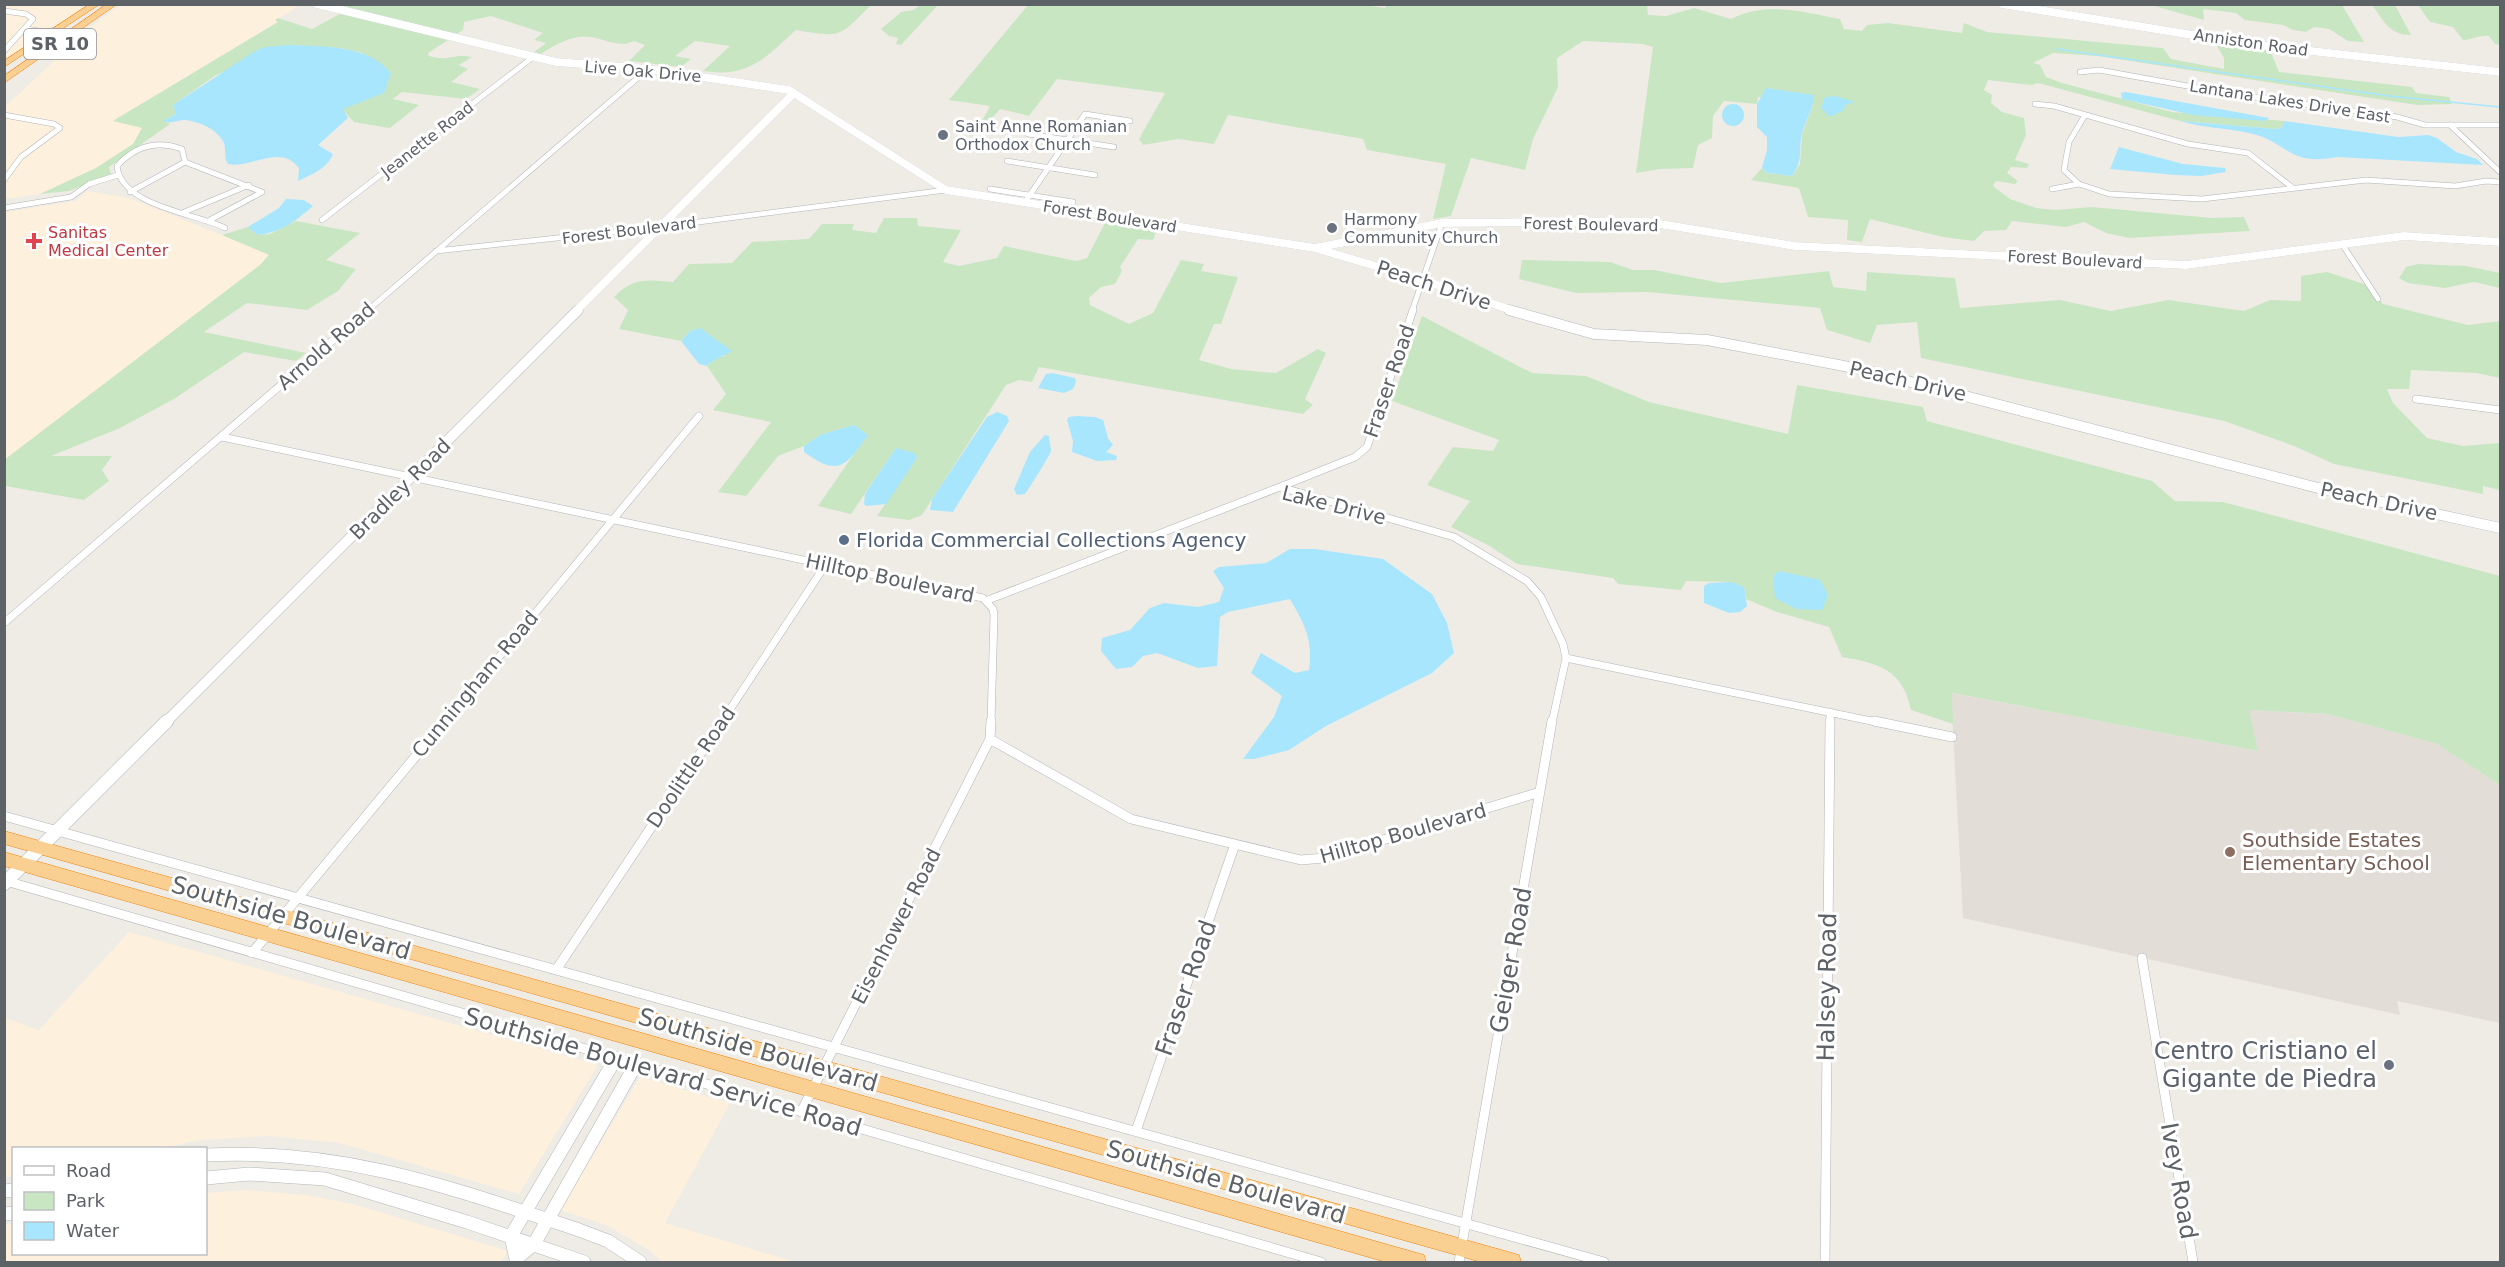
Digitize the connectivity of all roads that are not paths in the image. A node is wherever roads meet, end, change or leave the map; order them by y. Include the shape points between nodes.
1 (9, 4) edge
2 (96, 4) edge
3 (113, 4) edge
4 (316, 4) edge
5 (2002, 4) edge
6 (4, 9) edge
7 (58, 30) junction
8 (25, 31) junction
9 (42, 36) junction
10 (12, 44) junction
11 (4, 51) edge
12 (533, 57) junction
13 (4, 65) edge
14 (648, 69) junction
15 (2080, 72) dead end
16 (2500, 72) edge
17 (4, 80) edge
18 (794, 93) junction
19 (2036, 104) dead end
20 (4, 115) edge
21 (2085, 115) junction
22 (1130, 121) dead end
23 (2450, 125) junction
24 (2500, 125) edge
25 (1028, 134) dead end
26 (1068, 140) junction
27 (1114, 147) dead end
28 (1007, 161) dead end
29 (185, 162) junction
30 (1049, 167) junction
31 (2500, 172) edge
32 (118, 175) junction
33 (1095, 175) dead end
34 (4, 180) edge
35 (2500, 182) edge
36 (2079, 184) junction
37 (249, 185) junction
38 (2294, 188) junction
39 (990, 189) dead end
40 (2052, 189) dead end
41 (946, 190) junction
42 (130, 192) junction
43 (1027, 199) junction
44 (1073, 202) dead end
45 (4, 208) edge
46 (182, 213) junction
47 (210, 220) junction
48 (322, 220) dead end
49 (1442, 223) junction
50 (660, 227) junction
51 (225, 228) dead end
52 (2500, 242) edge
53 (2342, 244) junction
54 (1315, 248) junction
55 (436, 251) junction
56 (1423, 280) junction
57 (2378, 298) dead end
58 (2416, 399) dead end
59 (2500, 410) edge
60 (699, 416) dead end
61 (222, 436) junction
62 (412, 476) junction
63 (1280, 487) junction
64 (613, 519) junction
65 (2500, 528) edge
66 (826, 564) junction
67 (988, 600) junction
68 (4, 623) edge
69 (1566, 658) junction
70 (1830, 712) junction
71 (1952, 737) dead end
72 (990, 739) junction
73 (1540, 792) junction
74 (4, 816) edge
75 (57, 831) junction
76 (4, 837) edge
77 (1235, 844) junction
78 (41, 848) junction
79 (4, 859) edge
80 (24, 864) junction
81 (6, 882) edge
82 (297, 898) junction
83 (283, 915) junction
84 (267, 934) junction
85 (252, 953) junction
86 (2142, 958) dead end
87 (556, 970) junction
88 (834, 1048) junction
89 (616, 1058) junction
90 (636, 1064) junction
91 (824, 1068) junction
92 (812, 1090) junction
93 (801, 1112) junction
94 (1136, 1131) junction
95 (207, 1155) edge
96 (207, 1178) edge
97 (525, 1213) junction
98 (548, 1219) junction
99 (1466, 1224) junction
100 (511, 1236) junction
101 (534, 1244) junction
102 (1460, 1255) edge
103 (584, 1263) edge
104 (640, 1263) edge
105 (1322, 1263) edge
106 (1417, 1263) edge
107 (1512, 1263) edge
108 (1604, 1263) edge
109 (1825, 1263) edge
110 (2193, 1263) edge

1 - 6 street
2 - 7 highway, SR 10
3 - 17 highway, SR 10
4 - 12 street, Live Oak Drive
5 - 16 street, Anniston Road via 2248,44
6 - 8 street via 32,17
7 - 8 street
7 - 9 highway, SR 10
8 - 9 street
8 - 10 street
9 - 10 street
9 - 13 highway, SR 10
10 - 11 street
12 - 14 street, Live Oak Drive via 568,64
12 - 48 street, Jeanette Road
14 - 18 street, Live Oak Drive via 778,87
14 - 55 street, Arnold Road
15 - 23 street, Lantana Lakes Drive East via 2099,70 2397,117 2425,125
18 - 41 street, Live Oak Drive
18 - 50 street, Bradley Road
19 - 21 street
20 - 34 street via 54,123 60,128 21,158
21 - 36 street via 2069,142 2063,165
21 - 38 street via 2188,144 2248,153
22 - 26 street via 1085,114
23 - 24 street, Lantana Lakes Drive East
23 - 31 street
25 - 26 street
26 - 27 street
26 - 30 street
28 - 30 street
29 - 32 street via 182,149 152,143 120,162
29 - 37 street
29 - 42 street
30 - 33 street
30 - 43 street
32 - 42 street
32 - 45 street via 89,184 71,197
35 - 38 street via 2455,186 2366,180
36 - 38 street via 2109,194 2202,199
36 - 40 street
37 - 46 street
37 - 47 street via 262,192
39 - 43 street
41 - 43 street, Forest Boulevard
41 - 50 street, Forest Boulevard
42 - 46 street
43 - 44 street
43 - 54 street, Forest Boulevard
46 - 47 street
47 - 51 street
49 - 53 street, Forest Boulevard via 1648,222 1795,246 2186,265
49 - 54 street, Forest Boulevard
49 - 56 street, Fraser Road
50 - 55 street, Forest Boulevard
50 - 62 street, Bradley Road
52 - 53 street, Forest Boulevard via 2418,236
53 - 57 street
54 - 56 street, Peach Drive
55 - 61 street, Arnold Road
56 - 63 street, Fraser Road via 1367,447 1355,457
56 - 65 street, Peach Drive via 1594,334 1707,340 1848,366 2327,491
58 - 59 street
60 - 64 street, Cunningham Road
61 - 62 street, Hilltop Boulevard
61 - 68 street, Arnold Road
62 - 64 street, Hilltop Boulevard
62 - 75 street, Bradley Road
63 - 67 street, Lake Drive
63 - 69 street, Lake Drive via 1438,531 1468,544 1534,587 1563,644
64 - 66 street, Hilltop Boulevard
64 - 82 street, Cunningham Road
66 - 67 street, Hilltop Boulevard
66 - 87 street, Doolittle Road
67 - 72 street, Hilltop Boulevard via 994,615
69 - 70 street
69 - 73 street, Geiger Road
70 - 71 street
70 - 109 street, Halsey Road
72 - 77 street, Hilltop Boulevard via 1118,814
72 - 88 street, Eisenhower Road
73 - 77 street, Hilltop Boulevard via 1324,858 1301,860
73 - 99 street, Geiger Road
74 - 75 street
75 - 78 street, Bradley Road
75 - 82 street
76 - 78 highway, Southside Boulevard
77 - 94 street, Fraser Road
78 - 80 street, Bradley Road
78 - 83 highway, Southside Boulevard
79 - 80 highway, Southside Boulevard
80 - 81 street, Bradley Road
80 - 84 highway, Southside Boulevard
81 - 85 street, Southside Boulevard Service Road
82 - 83 street, Cunningham Road
82 - 87 street
83 - 84 street, Cunningham Road
83 - 91 highway, Southside Boulevard
84 - 85 street, Cunningham Road
84 - 92 highway, Southside Boulevard
85 - 89 street, Southside Boulevard Service Road
86 - 110 street, Ivey Road
87 - 88 street
88 - 91 street, Eisenhower Road
88 - 94 street
89 - 90 street, Southside Boulevard Service Road
89 - 97 street
90 - 93 street, Southside Boulevard Service Road
90 - 98 street
91 - 92 street, Eisenhower Road
91 - 102 highway, Southside Boulevard
92 - 93 street, Eisenhower Road
92 - 106 highway, Southside Boulevard
93 - 105 street, Southside Boulevard Service Road
94 - 99 street
95 - 97 street via 252,1151 339,1159
96 - 100 street via 249,1174 325,1179
97 - 98 street
97 - 100 street
98 - 101 street
98 - 104 street via 608,1241
99 - 102 street, Geiger Road
99 - 108 street
100 - 101 street
100 - 101 street via 516,1258
101 - 103 street
102 - 107 highway, Southside Boulevard

